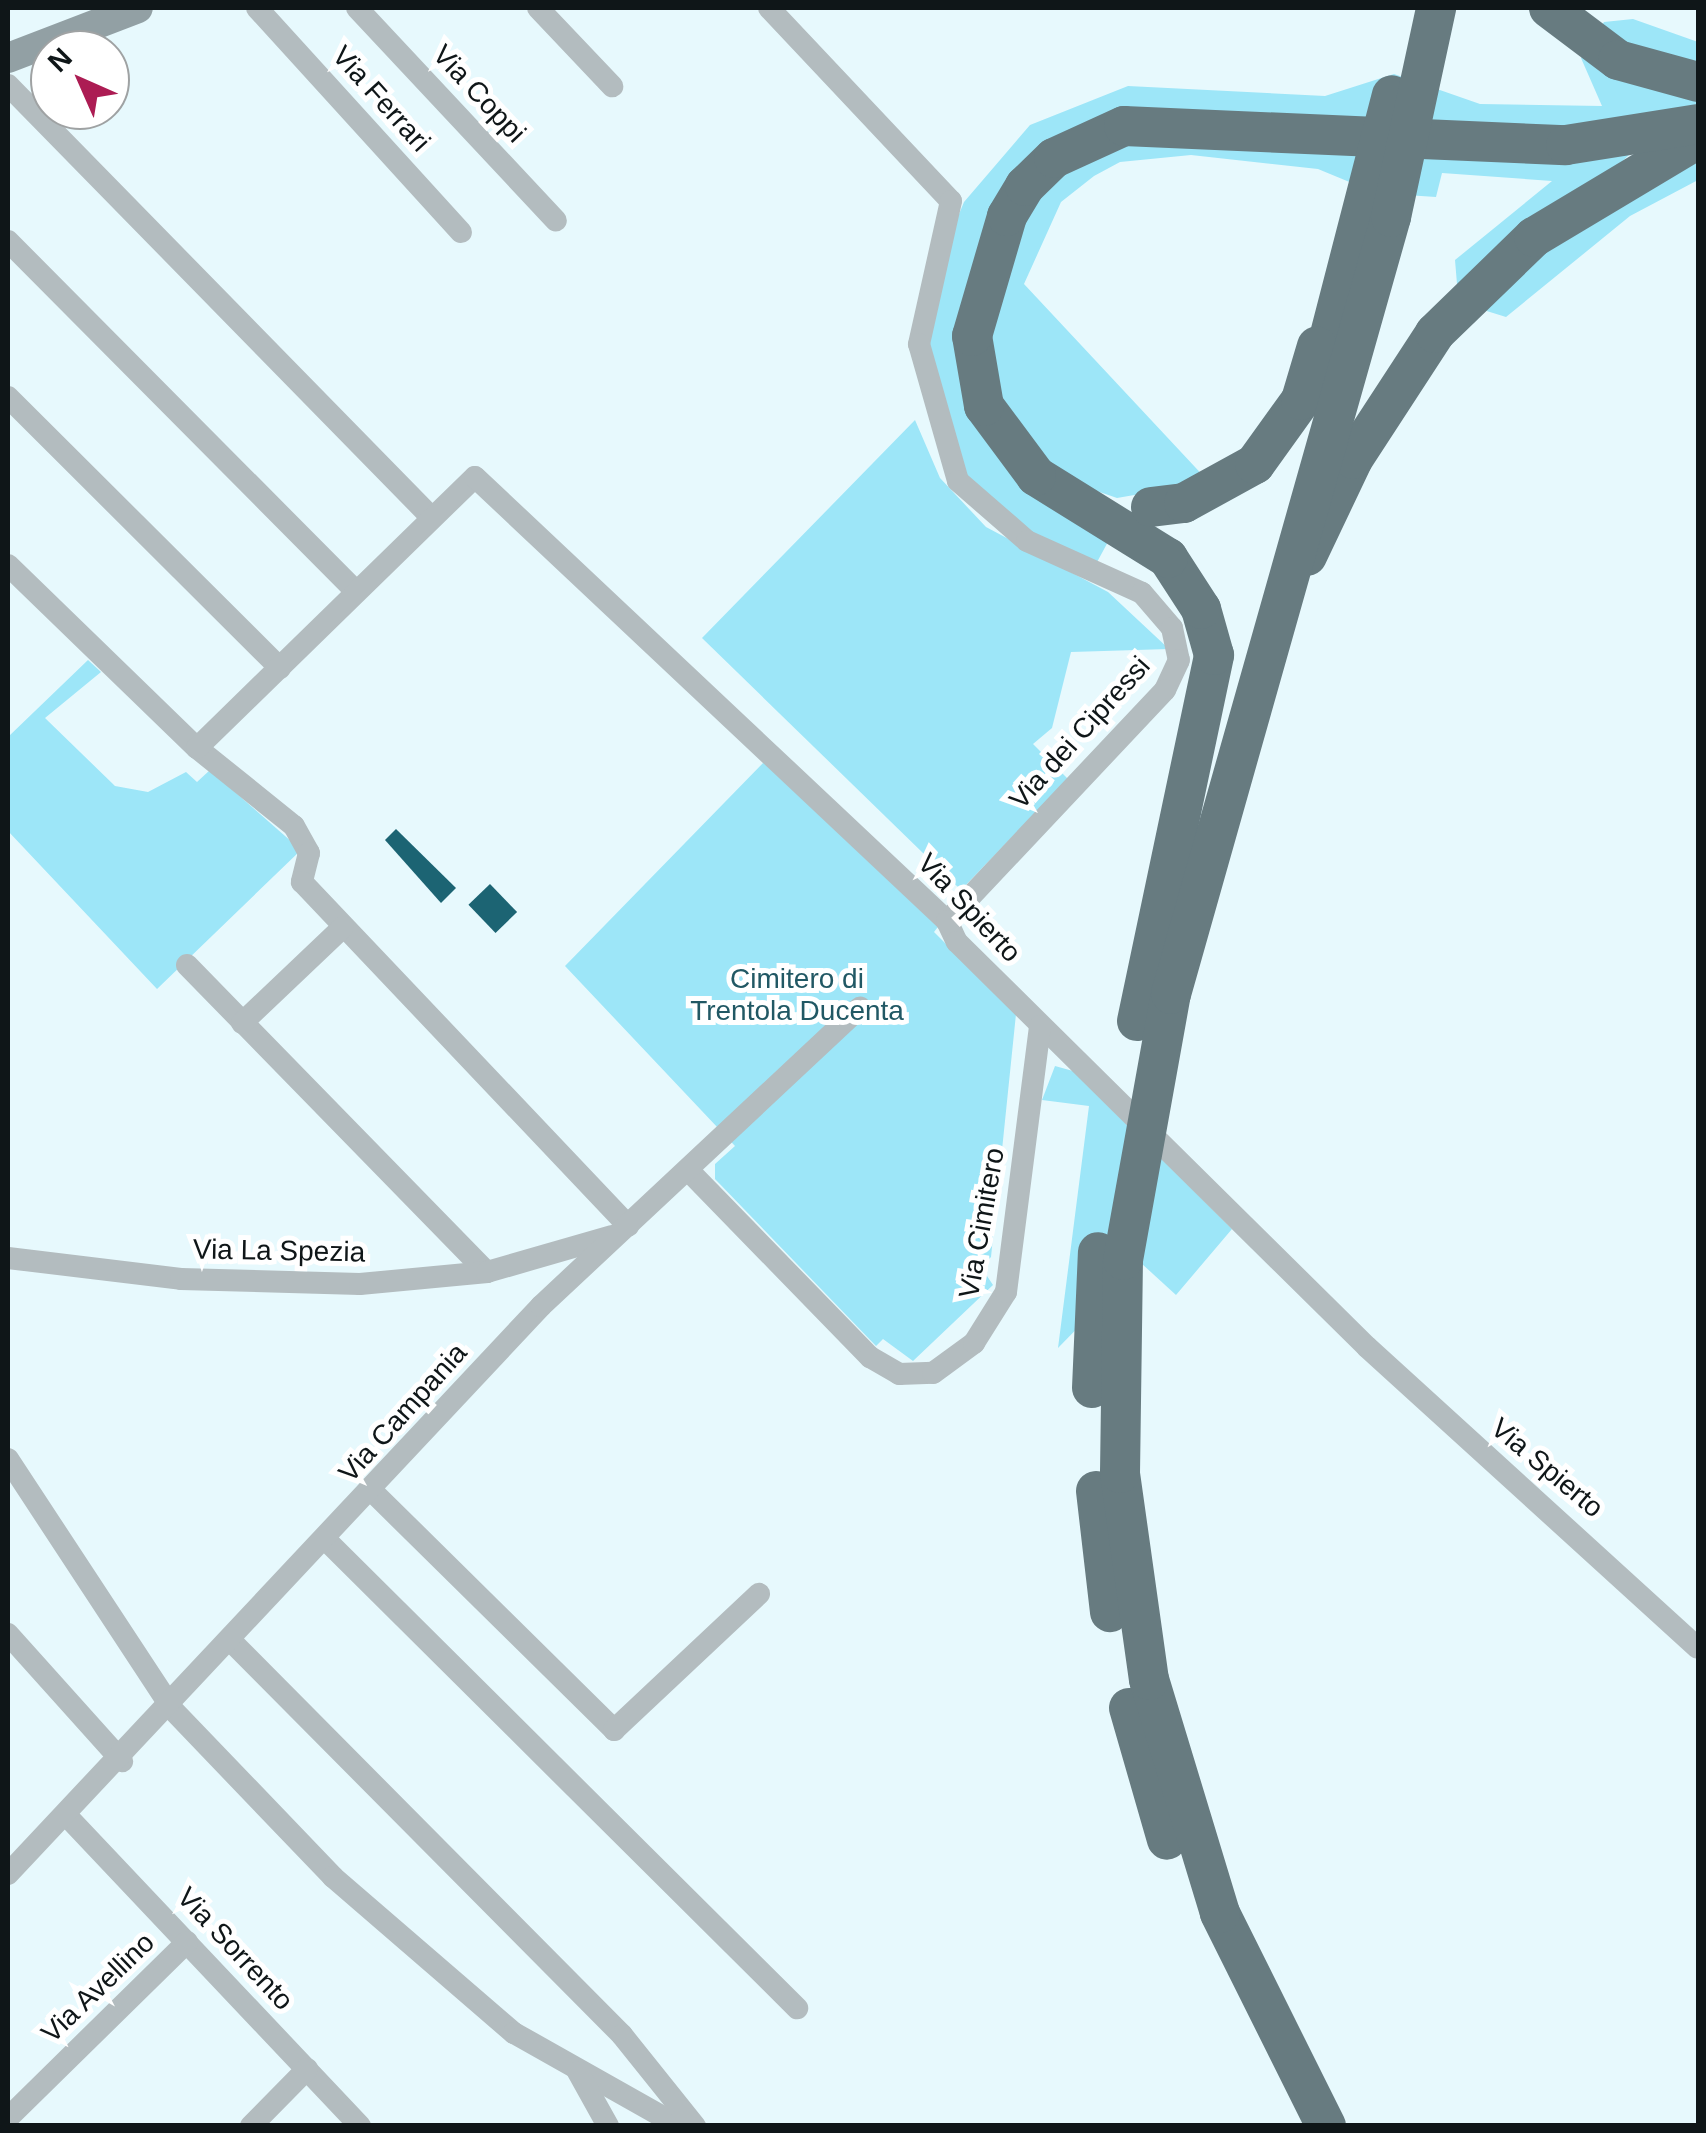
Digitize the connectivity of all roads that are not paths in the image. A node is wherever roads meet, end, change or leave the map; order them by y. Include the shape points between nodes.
1 (138, 8) edge
2 (257, 8) edge
3 (357, 8) edge
4 (538, 8) edge
5 (770, 8) edge
6 (1410, 8) edge
7 (1436, 8) edge
8 (1549, 8) edge
9 (8, 58) edge
10 (1396, 79) junction
11 (1698, 82) edge
12 (8, 85) edge
13 (612, 86) dead end
14 (1698, 124) edge
15 (1698, 139) edge
16 (556, 221) dead end
17 (460, 232) dead end
18 (8, 241) edge
19 (8, 397) edge
20 (432, 518) junction
21 (1142, 518) junction
22 (8, 565) edge
23 (356, 592) junction
24 (1284, 605) junction
25 (280, 668) junction
26 (197, 748) junction
27 (947, 921) junction
28 (343, 928) junction
29 (187, 965) dead end
30 (860, 1008) dead end
31 (1137, 1022) junction
32 (242, 1023) junction
33 (1040, 1026) junction
34 (689, 1171) junction
35 (623, 1230) junction
36 (548, 1254) junction
37 (8, 1258) edge
38 (487, 1272) junction
39 (576, 1274) junction
40 (8, 1459) edge
41 (373, 1492) junction
42 (327, 1541) junction
43 (759, 1594) dead end
44 (8, 1634) edge
45 (232, 1643) junction
46 (1698, 1648) edge
47 (172, 1710) junction
48 (122, 1761) junction
49 (66, 1814) junction
50 (8, 1874) edge
51 (187, 1942) junction
52 (797, 2008) dead end
53 (307, 2069) junction
54 (577, 2071) junction
55 (8, 2118) edge
56 (251, 2126) edge
57 (360, 2126) edge
58 (608, 2126) edge
59 (679, 2126) edge
60 (694, 2126) edge
61 (1296, 2126) edge
62 (1326, 2126) edge

1 - 9 main road
2 - 17 street, Via Ferrari
3 - 16 street, Via Coppi
4 - 13 street
5 - 27 street, Via dei Cipressi via 951,201 918,344 958,481 1027,541 1142,593 1172,628 1179,660 1164,690
6 - 10 highway
7 - 24 highway, bridge via 1391,217
8 - 11 highway via 1618,60
10 - 21 highway, bridge via 1301,400 1255,464 1225,486
10 - 31 highway, bridge
12 - 20 street
14 - 21 highway via 1566,145 1124,126 1054,158 1006,216 972,336 984,406 1002,442 1076,499
15 - 24 highway via 1598,191 1488,278 1396,387
18 - 23 street
19 - 25 street
20 - 23 street, Via Spierto
20 - 27 street, Via Spierto via 475,477
21 - 31 highway via 1194,595 1215,684
22 - 26 street
23 - 25 street, Via Spierto
24 - 62 highway, bridge via 1222,800 1139,1140 1122,1260 1120,1473 1149,1680 1181,1798 1235,1947
25 - 26 street, Via Spierto
26 - 28 street via 294,826 309,854 302,882
27 - 33 street, Via Spierto via 956,942
28 - 32 street
28 - 35 street
29 - 32 street
30 - 34 street, Via Campania
31 - 61 highway, bridge via 1092,1316 1100,1554 1146,1782 1241,2027
32 - 38 street
33 - 34 street, Via Cimitero via 1006,1292 974,1344 933,1373 899,1374 870,1357
33 - 46 street, Via Spierto via 1367,1347
34 - 35 street, Via Campania
35 - 36 street, Via La Spezia
35 - 39 street, Via Campania
36 - 38 street, Via La Spezia
36 - 39 street
37 - 38 street, Via La Spezia via 270,1286
39 - 41 street, Via Campania
40 - 47 street
41 - 42 street, Via Campania
41 - 43 street via 614,1730
42 - 45 street, Via Campania
42 - 52 street
44 - 48 street
45 - 47 street, Via Campania
45 - 60 street via 622,2035
47 - 48 street, Via Campania
47 - 54 street via 446,1980
48 - 49 street, Via Campania
49 - 50 street, Via Campania
49 - 51 street, Via Sorrento
51 - 53 street, Via Sorrento
51 - 55 street, Via Avellino
53 - 56 street
53 - 57 street, Via Sorrento
54 - 58 street
54 - 59 street

